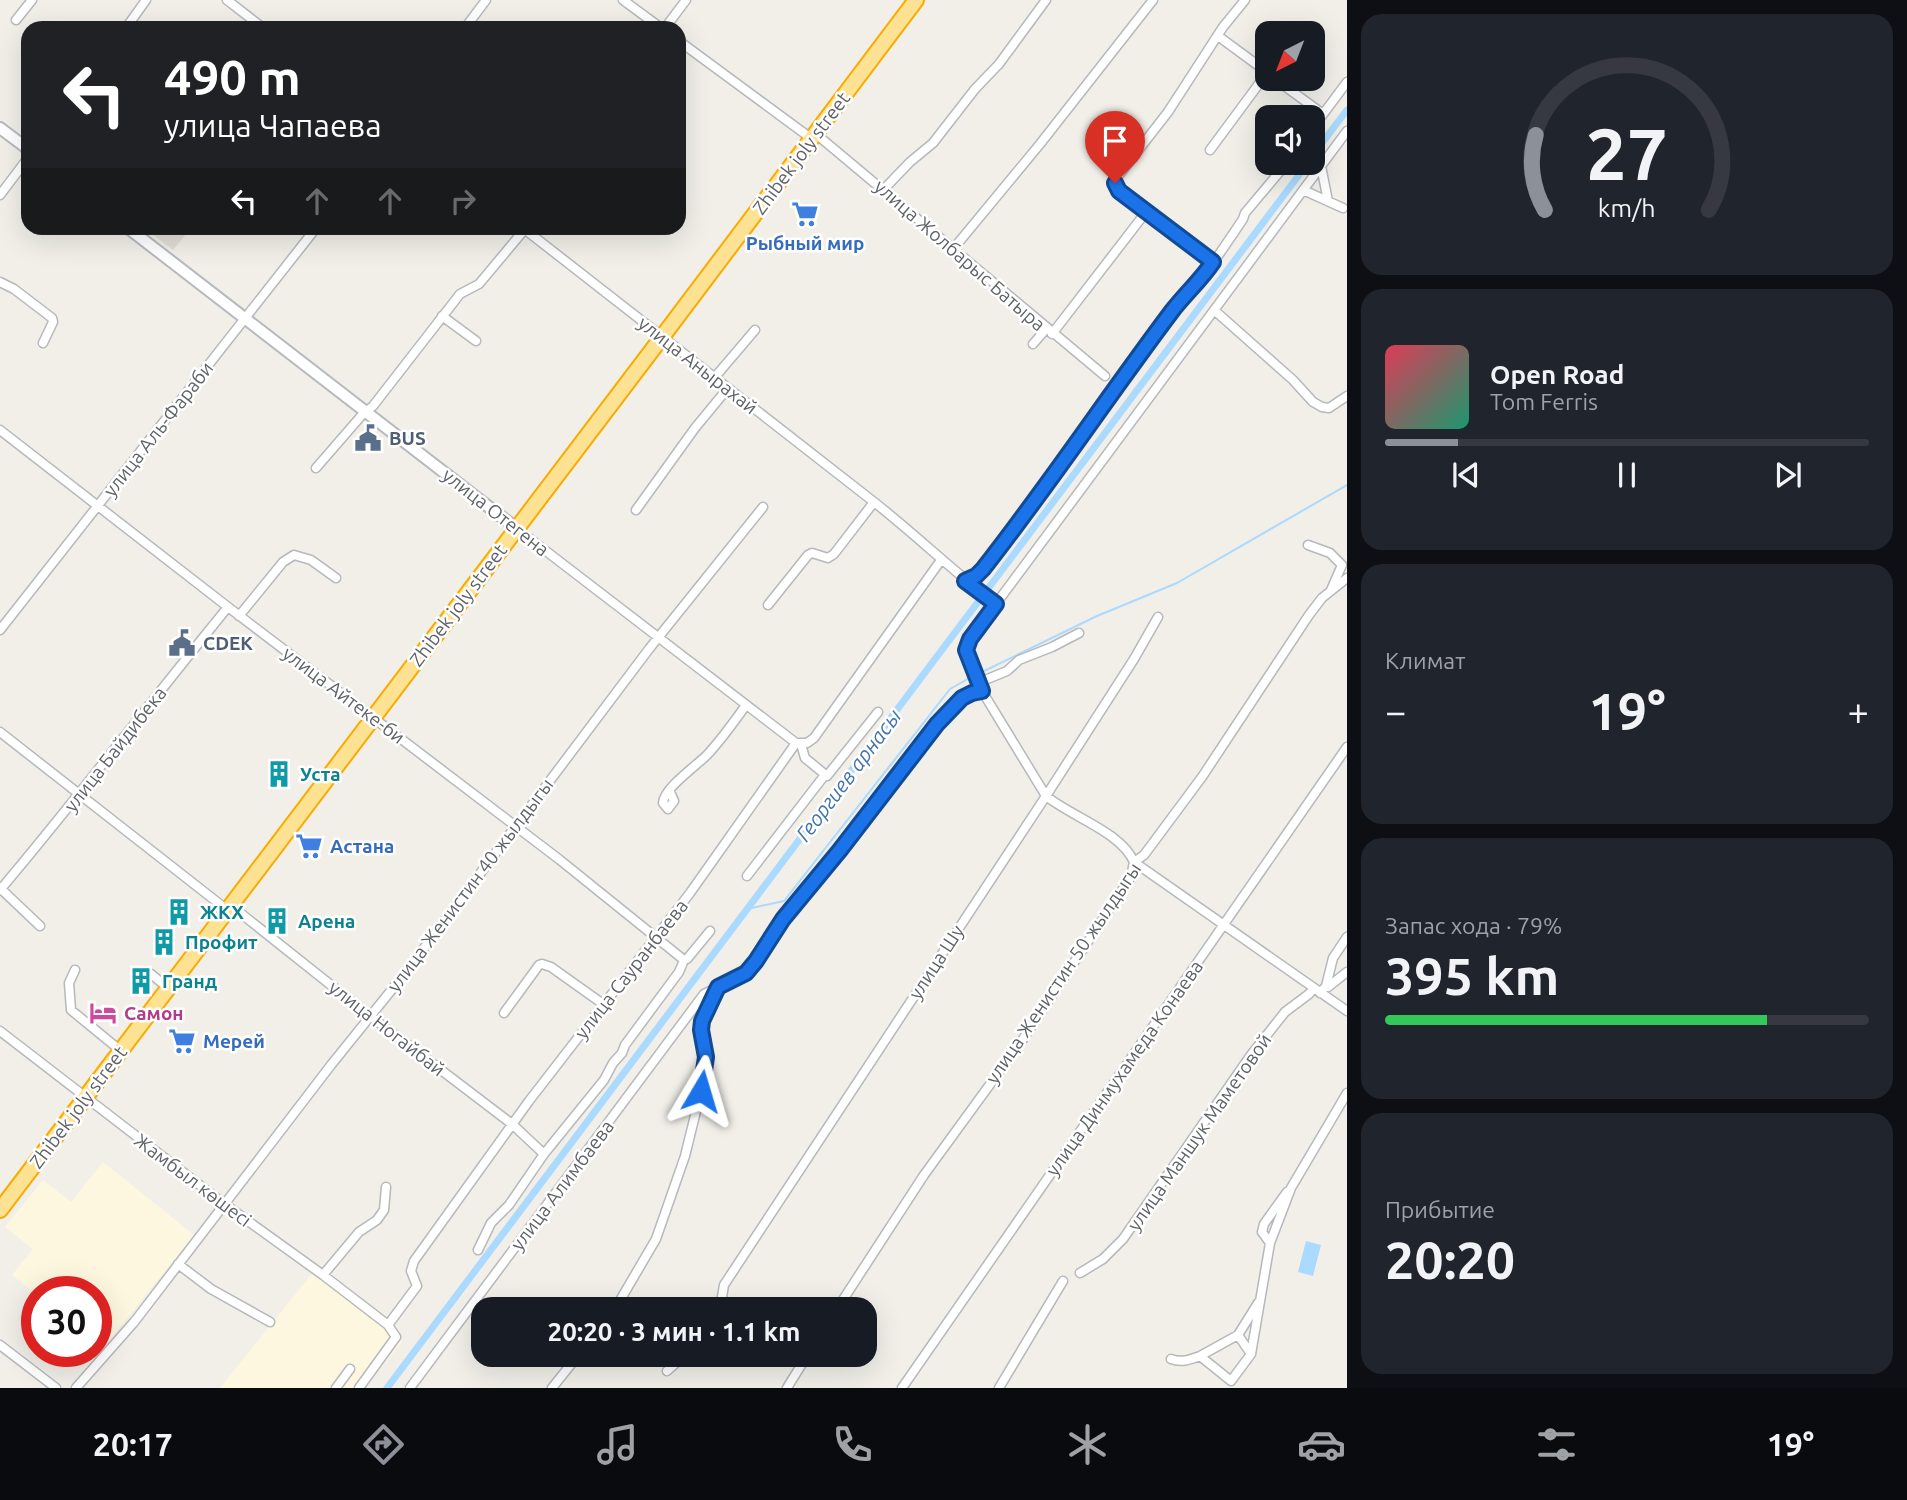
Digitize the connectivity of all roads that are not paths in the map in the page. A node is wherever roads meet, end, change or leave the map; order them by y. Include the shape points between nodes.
1 (32, 0) edge
2 (146, 0) edge
3 (227, 0) edge
4 (486, 0) edge
5 (623, 0) edge
6 (686, 0) edge
7 (916, 0) edge
8 (1046, 0) edge
9 (1153, 0) edge
10 (1245, 0) edge
11 (16, 20) dead end
12 (131, 21) edge
13 (254, 21) edge
14 (471, 21) edge
15 (653, 21) edge
16 (669, 21) edge
17 (1218, 36) junction
18 (686, 46) edge
19 (1255, 64) edge
20 (1347, 82) edge
21 (1255, 89) edge
22 (1291, 91) edge
23 (1311, 105) edge
24 (1325, 111) edge
25 (0, 128) edge
26 (1347, 131) edge
27 (814, 136) junction
28 (21, 144) edge
29 (1210, 150) dead end
30 (1325, 161) edge
31 (21, 167) edge
32 (1277, 175) edge
33 (1314, 175) edge
34 (1323, 175) edge
35 (884, 189) junction
36 (1303, 190) junction
37 (0, 195) edge
38 (1328, 201) junction
39 (1343, 208) dead end
40 (1146, 212) junction
41 (137, 235) edge
42 (310, 235) edge
43 (518, 235) edge
44 (533, 235) edge
45 (954, 248) junction
46 (1213, 262) junction
47 (0, 282) edge
48 (1214, 310) junction
49 (442, 316) junction
50 (244, 319) junction
51 (755, 330) dead end
52 (1049, 331) junction
53 (661, 336) junction
54 (476, 341) dead end
55 (43, 343) dead end
56 (1033, 344) dead end
57 (1105, 376) dead end
58 (715, 377) junction
59 (729, 388) junction
60 (1347, 396) edge
61 (367, 411) junction
62 (0, 431) edge
63 (316, 468) dead end
64 (874, 502) junction
65 (98, 506) junction
66 (763, 507) dead end
67 (636, 510) dead end
68 (516, 528) junction
69 (1308, 545) dead end
70 (941, 560) junction
71 (336, 578) dead end
72 (1347, 578) edge
73 (968, 583) junction
74 (1331, 590) junction
75 (768, 604) dead end
76 (996, 604) junction
77 (228, 607) junction
78 (239, 616) junction
79 (1158, 617) dead end
80 (0, 630) edge
81 (1079, 633) dead end
82 (657, 638) junction
83 (981, 687) junction
84 (746, 705) junction
85 (878, 712) dead end
86 (373, 717) junction
87 (0, 732) edge
88 (798, 744) junction
89 (1347, 747) edge
90 (824, 776) junction
91 (670, 792) dead end
92 (80, 794) junction
93 (1046, 796) junction
94 (514, 826) junction
95 (1134, 862) junction
96 (747, 876) dead end
97 (0, 890) edge
98 (227, 906) junction
99 (1224, 924) junction
100 (40, 926) dead end
101 (710, 931) dead end
102 (655, 936) junction
103 (1347, 937) edge
104 (684, 960) junction
105 (75, 970) dead end
106 (1347, 972) edge
107 (151, 974) dead end
108 (718, 987) junction
109 (168, 988) junction
110 (1317, 990) junction
111 (603, 1004) junction
112 (1347, 1011) edge
113 (504, 1013) dead end
114 (370, 1016) junction
115 (0, 1031) edge
116 (121, 1051) junction
117 (1347, 1094) edge
118 (85, 1098) junction
119 (512, 1124) junction
120 (544, 1154) junction
121 (386, 1187) dead end
122 (1291, 1188) junction
123 (223, 1203) junction
124 (0, 1210) edge
125 (1270, 1242) junction
126 (478, 1250) dead end
127 (178, 1264) junction
128 (1080, 1273) dead end
129 (323, 1275) junction
130 (1063, 1281) dead end
131 (622, 1297) edge
132 (722, 1297) edge
133 (845, 1297) edge
134 (1260, 1301) junction
135 (270, 1322) dead end
136 (388, 1325) junction
137 (1238, 1335) junction
138 (0, 1345) edge
139 (1251, 1354) junction
140 (1200, 1356) junction
141 (1171, 1359) dead end
142 (571, 1367) edge
143 (671, 1367) edge
144 (800, 1367) edge
145 (350, 1369) dead end
146 (667, 1371) dead end
147 (1235, 1378) junction
148 (56, 1388) edge
149 (76, 1388) edge
150 (336, 1388) edge
151 (359, 1388) edge
152 (410, 1388) edge
153 (552, 1388) edge
154 (787, 1388) edge
155 (902, 1388) edge
156 (999, 1388) edge
157 (1230, 1388) edge

1 - 11 street
2 - 12 street
3 - 13 street
4 - 14 street
5 - 15 street
6 - 16 street
7 - 27 highway, Zhibek joly street
8 - 35 street via 933,143
9 - 45 street
10 - 17 street
17 - 19 street
17 - 40 street via 1168,112 1116,176 1119,191
18 - 27 street, улица Жолбарыс Батыра
20 - 24 street
21 - 29 street
22 - 23 street
25 - 28 main road
26 - 30 street
27 - 35 street, улица Жолбарыс Батыра
27 - 53 highway, Zhibek joly street
31 - 37 street
32 - 46 street via 1245,212
33 - 36 street
34 - 38 street
35 - 45 street, улица Жолбарыс Батыра
36 - 38 street
36 - 48 street
38 - 39 street
40 - 46 street
40 - 52 street
41 - 50 main road, улица Отегена
42 - 50 street, улица Аль-Фараби
43 - 49 street via 479,284 460,295
44 - 53 street, улица Анырахай
45 - 52 street, улица Жолбарыс Батыра
46 - 73 street
47 - 55 street via 52,318
48 - 60 street via 1313,402 1329,408
48 - 76 street
49 - 54 street
49 - 61 street
50 - 61 main road, улица Отегена
50 - 65 street, улица Аль-Фараби
51 - 58 street
52 - 56 street
52 - 57 street, улица Жолбарыс Батыра
53 - 58 street, улица Анырахай
53 - 68 highway, Zhibek joly street
58 - 59 street, улица Анырахай
59 - 64 street, улица Анырахай
59 - 67 street
61 - 63 street
61 - 68 main road, улица Отегена
62 - 65 street, улица Айтеке-би
64 - 70 street, улица Анырахай
64 - 75 street via 835,554 828,558 808,555
65 - 77 street, улица Айтеке-би
65 - 80 street, улица Аль-Фараби
66 - 82 street, улица Женистин 40 жылдыгы
68 - 82 street, улица Отегена
68 - 86 highway, Zhibek joly street
69 - 74 street via 1330,553 1342,565
70 - 73 street, улица Анырахай
70 - 88 street, улица Сауранбаева via 814,737
71 - 78 street via 311,560 294,555
72 - 74 street, улица Женистин 50 жылдыгы
73 - 76 street, улица Анырахай
74 - 95 street, улица Женистин 50 жылдыгы via 1309,615 1202,777
76 - 83 street via 966,650
77 - 78 street, улица Айтеке-би
77 - 92 street, улица Байдибека
78 - 86 street, улица Айтеке-би
79 - 93 street, улица Шу
81 - 83 street, улица Алимбаева via 1019,660
82 - 84 street, улица Отегена
82 - 94 street, улица Женистин 40 жылдыгы
83 - 93 street
83 - 108 street, улица Алимбаева via 962,698 937,724 783,919 746,973
84 - 88 street, улица Отегена
84 - 91 street via 707,755
85 - 90 street
86 - 94 street, улица Айтеке-би
86 - 98 highway, Zhibek joly street
87 - 92 street, улица Ногайбай
88 - 90 street, улица Отегена
88 - 102 street, улица Сауранбаева
89 - 99 street, улица Динмухамеда Конаева
90 - 96 street
92 - 97 street, улица Байдибека
92 - 98 street, улица Ногайбай
93 - 95 street via 1114,839
93 - 132 street, улица Шу via 724,1285
94 - 102 street, улица Айтеке-би
94 - 114 street, улица Женистин 40 жылдыгы
95 - 99 street
95 - 133 street, улица Женистин 50 жылдыгы via 1131,877
97 - 100 street
98 - 109 highway, Zhibek joly street
98 - 114 street, улица Ногайбай
99 - 110 street
99 - 155 street, улица Динмухамеда Конаева
101 - 104 street
102 - 104 street, улица Айтеке-би
102 - 111 street, улица Сауранбаева
103 - 110 street via 1334,958 1326,986
104 - 120 street via 604,1080
105 - 116 street via 69,984 69,1006
106 - 110 street, улица Маншук Маметовой
107 - 109 street
108 - 131 street via 702,1021 706,1057 685,1156 656,1239
108 - 152 street, улица Алимбаева via 704,994
109 - 116 highway, Zhibek joly street
110 - 112 street
110 - 128 street, улица Маншук Маметовой via 1285,1012 1251,1055 1123,1239
111 - 113 street via 542,964
111 - 119 street, улица Сауранбаева
114 - 119 street, улица Ногайбай
114 - 123 street, улица Женистин 40 жылдыгы
115 - 118 street, Жамбыл көшесі
116 - 118 highway, Zhibek joly street
117 - 122 street
118 - 123 street, Жамбыл көшесі
118 - 124 highway, Zhibek joly street
119 - 120 street, улица Ногайбай
119 - 136 street, улица Сауранбаева via 414,1261 411,1272 417,1286
120 - 126 street via 491,1223
121 - 129 street via 384,1210 377,1220 359,1232
122 - 125 street
122 - 125 street via 1264,1224 1262,1232
123 - 127 street, улица Женистин 40 жылдыгы
123 - 129 street, Жамбыл көшесі
125 - 134 street
127 - 135 street via 211,1289
127 - 149 street, улица Женистин 40 жылдыгы
129 - 136 street, Жамбыл көшесі
130 - 156 street
134 - 137 street
134 - 139 street
136 - 151 street, улица Сауранбаева via 396,1338
137 - 139 street
137 - 140 street
138 - 148 street
139 - 147 street
140 - 141 street via 1178,1362
140 - 147 street via 1231,1381
142 - 153 street
143 - 146 street
144 - 154 street
145 - 150 street
147 - 157 street

